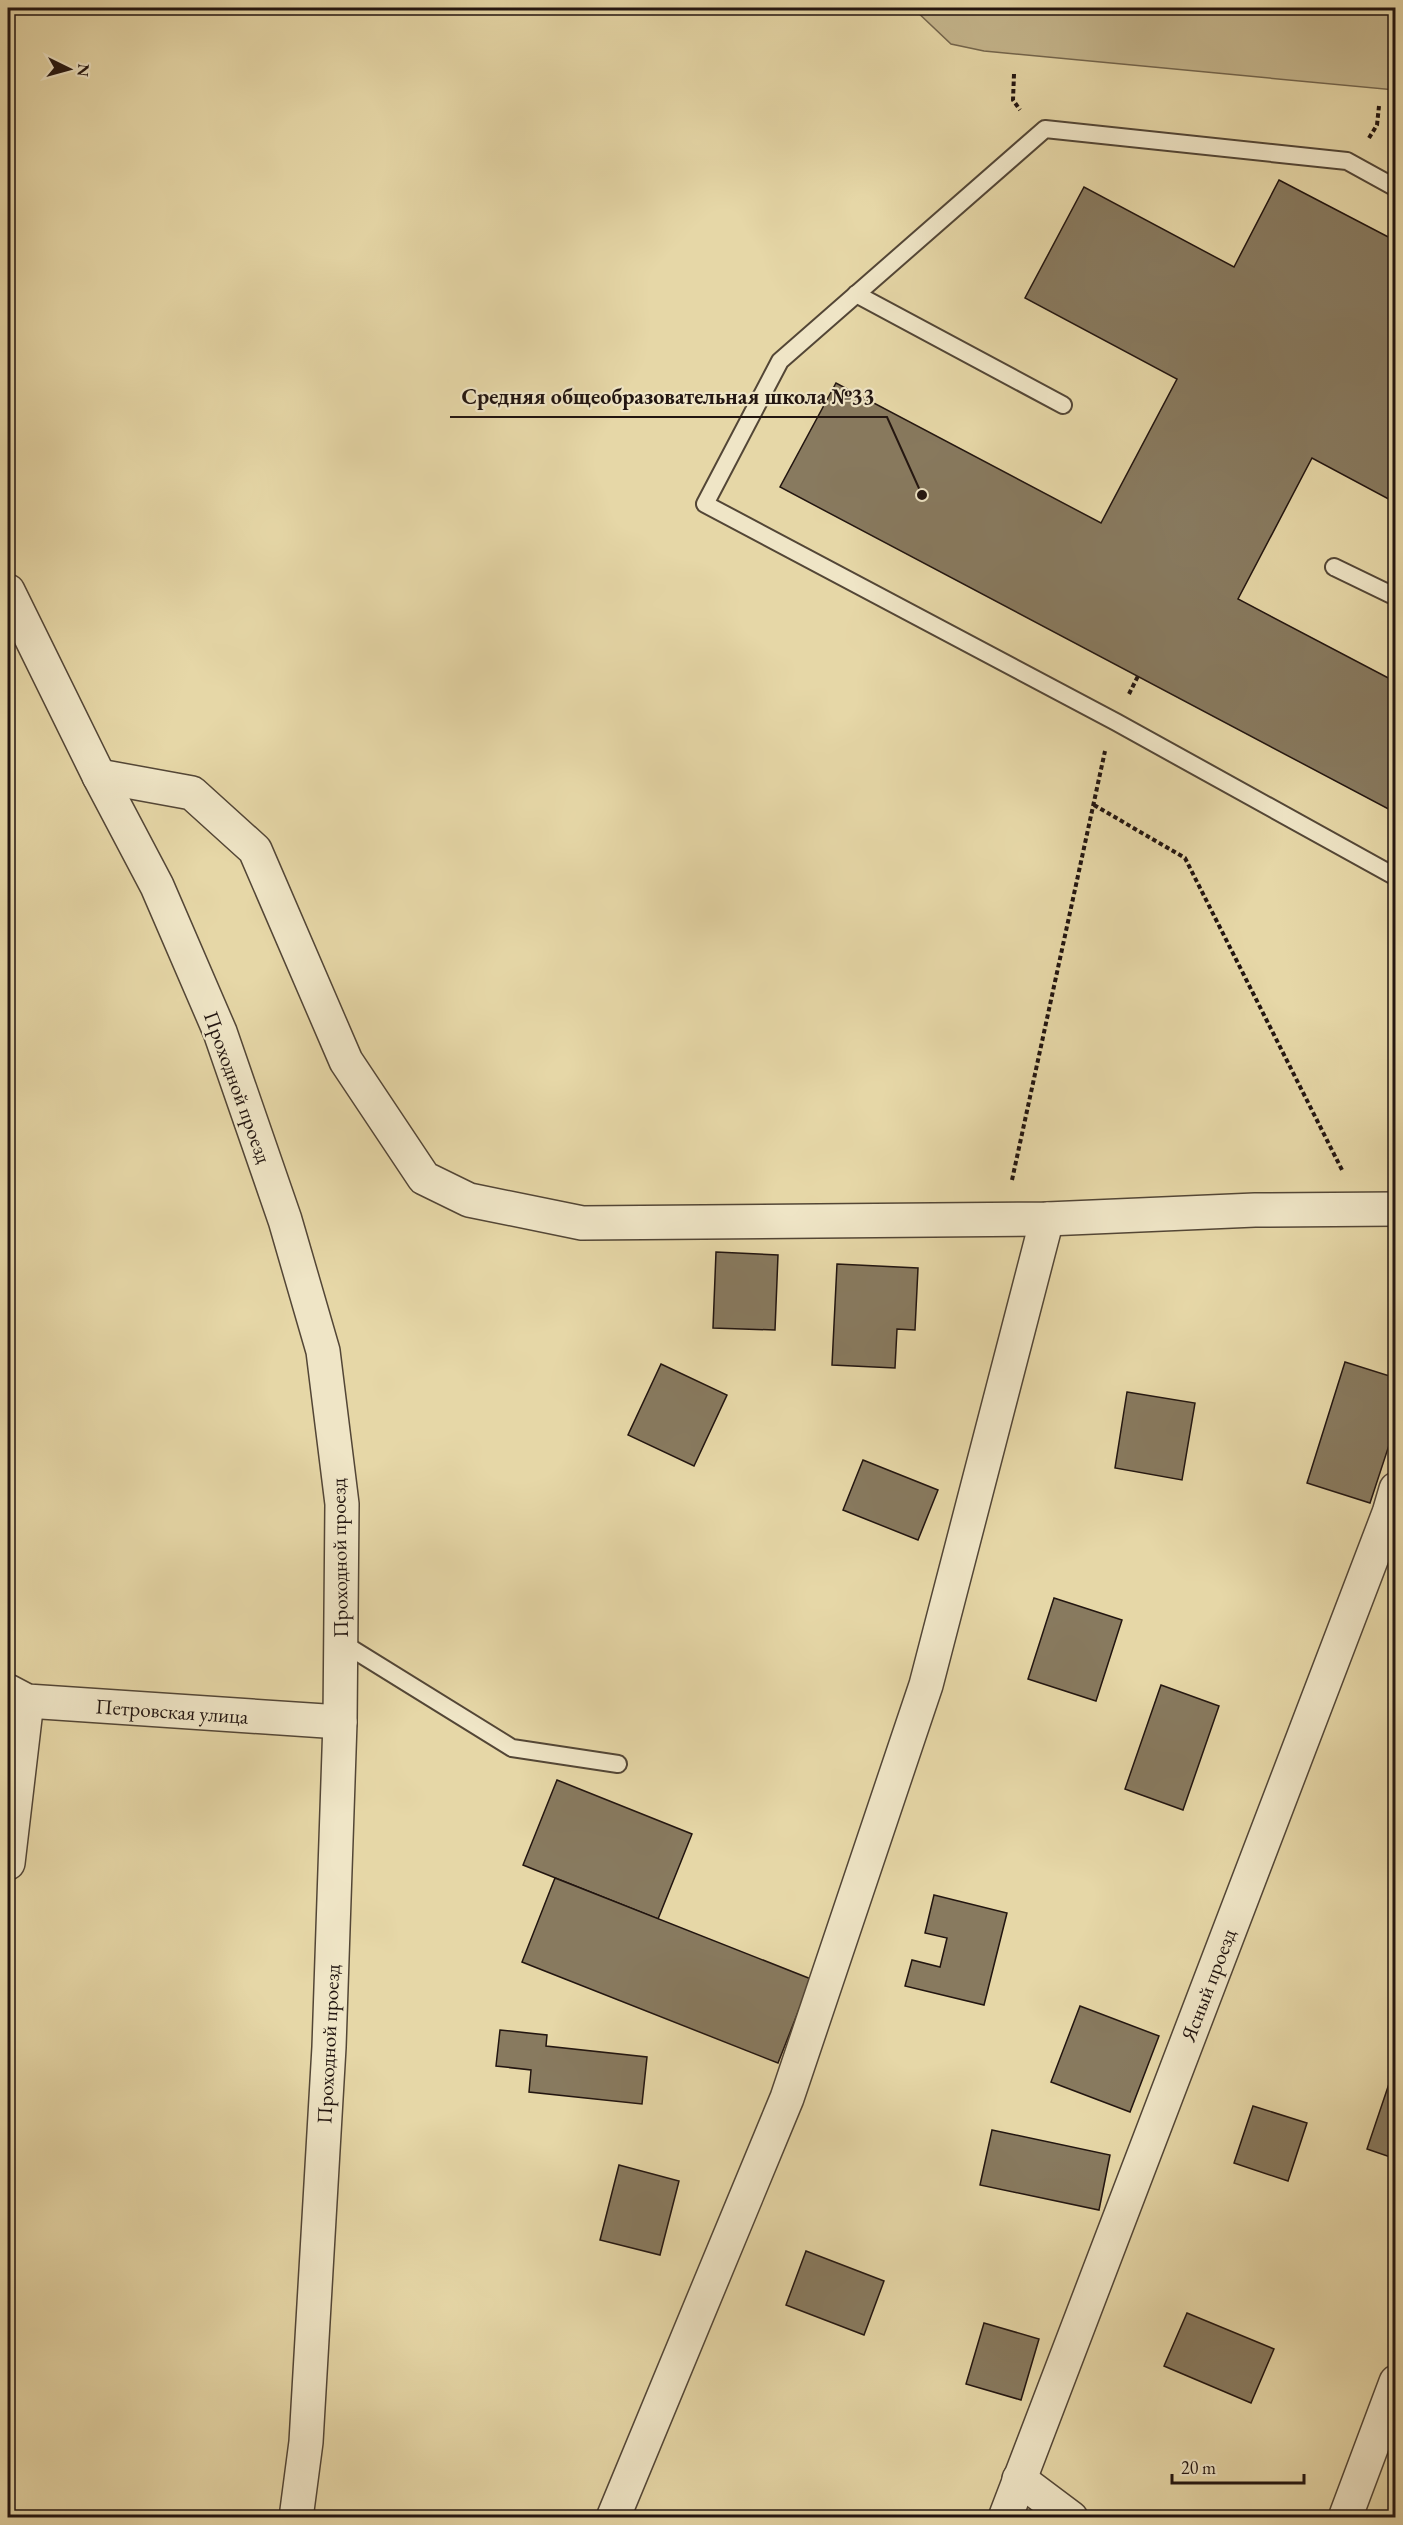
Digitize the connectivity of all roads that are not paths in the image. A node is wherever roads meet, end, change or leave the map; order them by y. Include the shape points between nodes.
1 (1395, 188) edge
2 (856, 294) junction
3 (1063, 405) dead end
4 (1334, 567) dead end
5 (8, 591) edge
6 (1395, 597) edge
7 (99, 776) junction
8 (1395, 877) edge
9 (1395, 1209) edge
10 (1047, 1219) junction
11 (1395, 1489) edge
12 (341, 1642) junction
13 (17, 1696) edge
14 (340, 1722) junction
15 (618, 1764) dead end
16 (8, 1863) edge
17 (1395, 2382) edge
18 (1019, 2480) junction
19 (296, 2517) edge
20 (613, 2517) edge
21 (1005, 2517) edge
22 (1071, 2517) edge
23 (1345, 2517) edge

1 - 2 lane via 1347,161 1045,129
2 - 3 lane
2 - 8 lane via 780,361 705,504 1116,722
4 - 6 lane
5 - 7 street, Проходной проезд
7 - 10 street via 192,793 255,850 346,1061 424,1178 469,1200 582,1223
7 - 12 street, Проходной проезд via 158,886 220,1032 285,1220 323,1351 342,1504
9 - 10 street via 1255,1210
10 - 20 street via 922,1696 787,2098
11 - 18 street, Ясный проезд
12 - 14 street, Проходной проезд
12 - 15 lane via 512,1748
13 - 14 street, Петровская улица
13 - 16 street
14 - 19 street, Проходной проезд via 329,2047 306,2442
17 - 23 street
18 - 21 street, Ясный проезд
18 - 22 street

